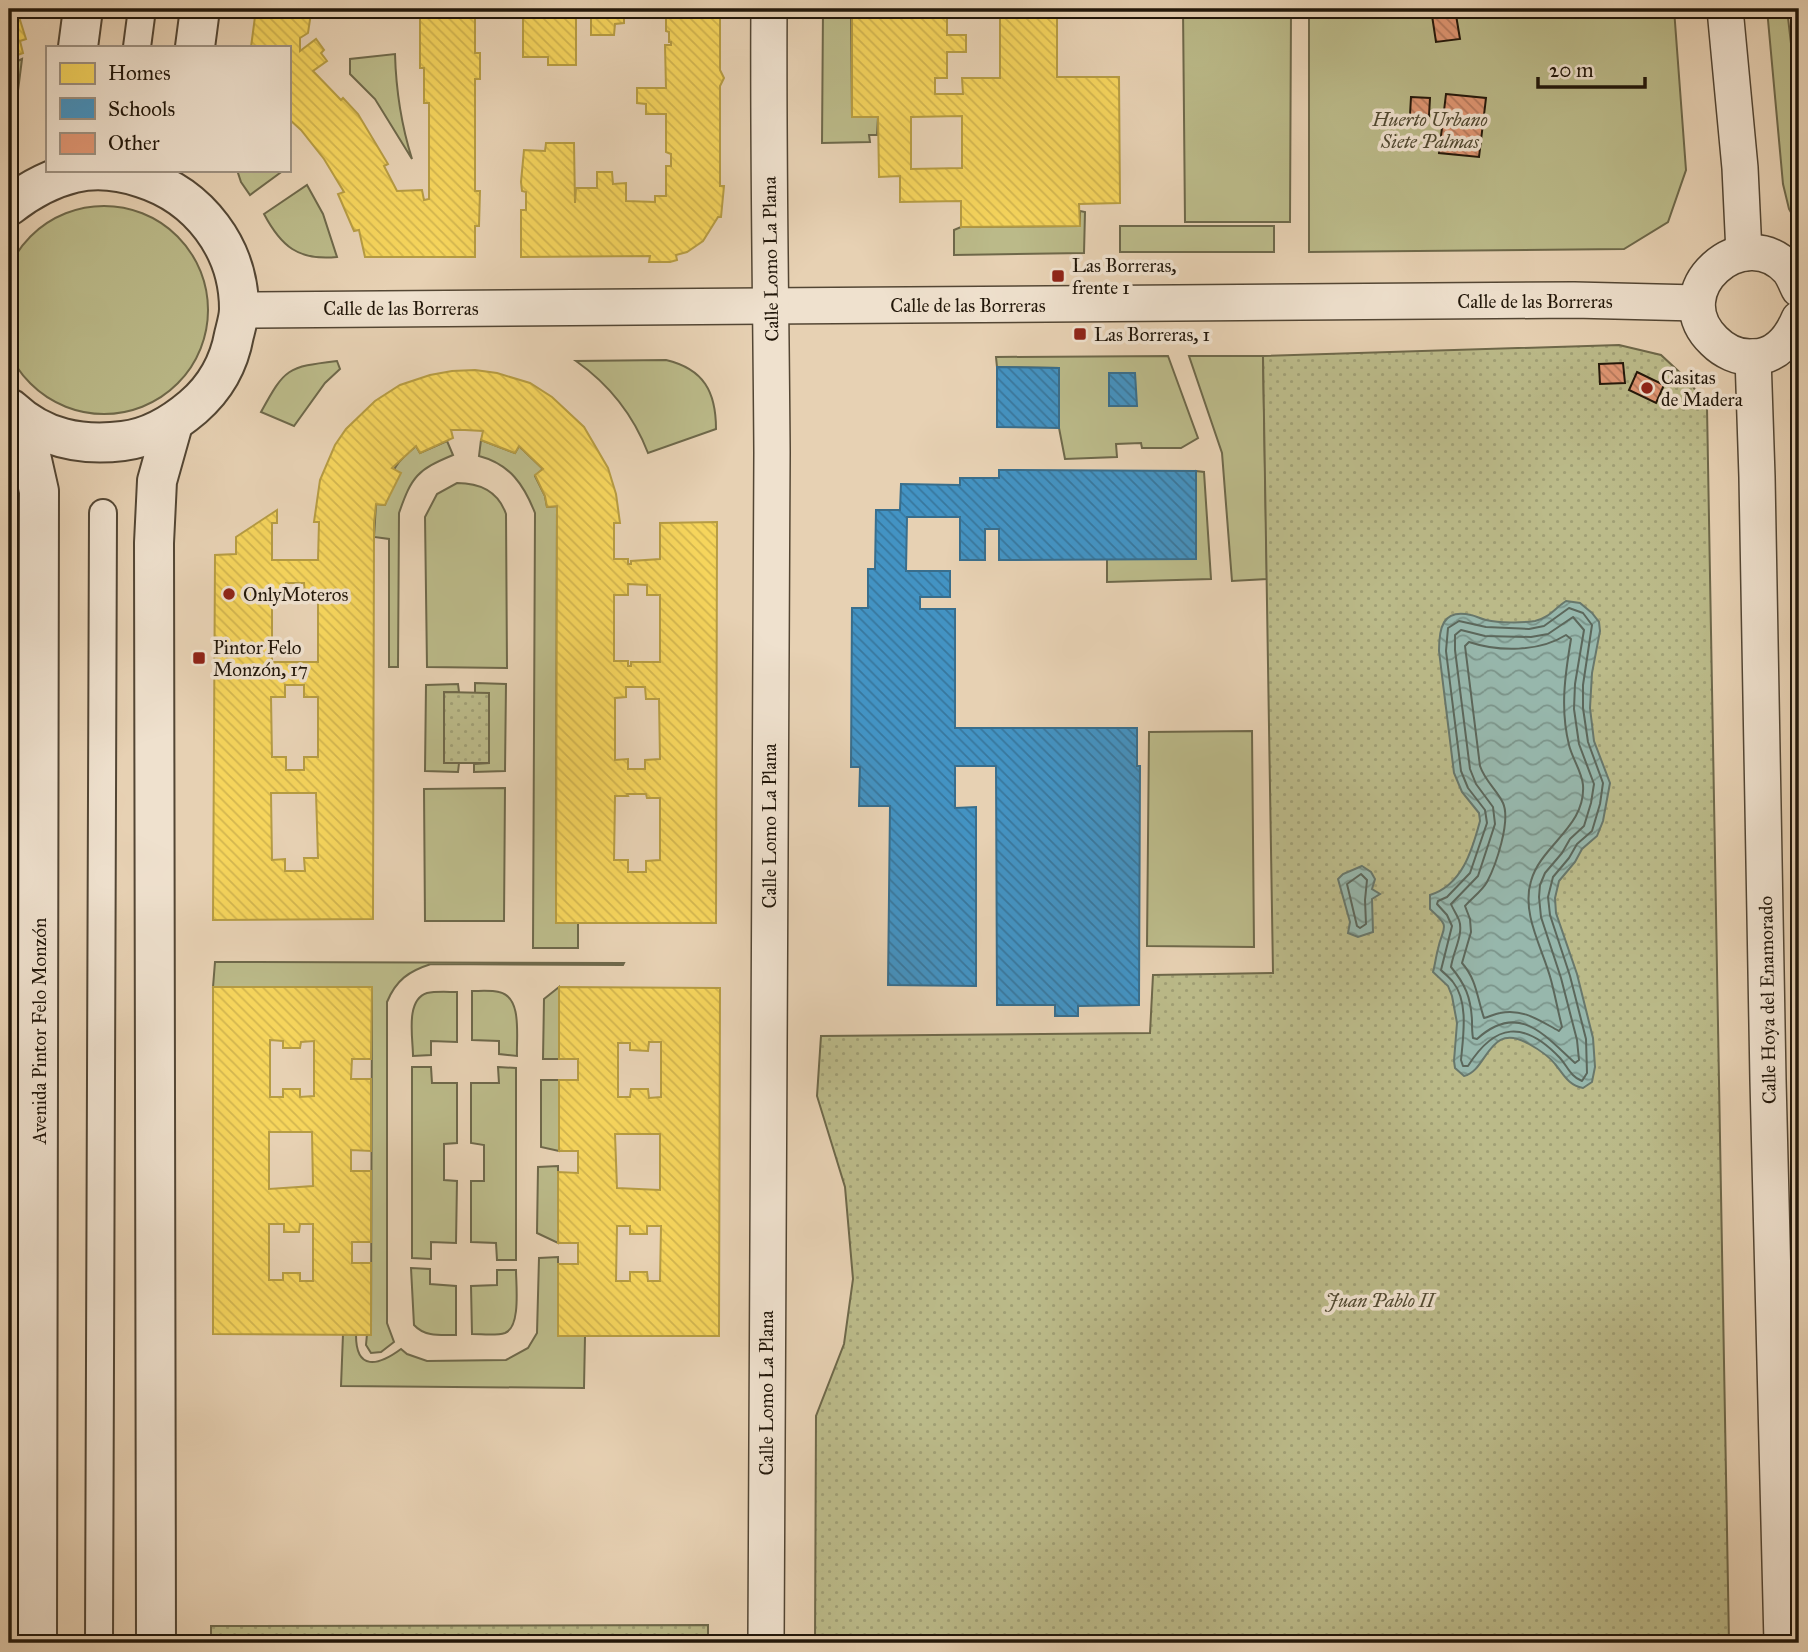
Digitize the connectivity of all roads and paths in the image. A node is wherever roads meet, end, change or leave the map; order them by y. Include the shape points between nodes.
1 (83, 9) edge
2 (142, 9) edge
3 (200, 9) edge
4 (769, 9) edge
5 (1725, 9) edge
6 (78, 46) edge
7 (137, 46) edge
8 (195, 46) edge
9 (98, 172) edge
10 (124, 172) edge
11 (194, 172) edge
12 (29, 184) edge
13 (201, 212) junction
14 (1744, 253) junction
15 (1799, 289) edge
16 (1697, 303) junction
17 (771, 307) junction
18 (239, 310) junction
19 (1799, 319) edge
20 (1753, 357) junction
21 (16, 413) edge
22 (173, 424) junction
23 (103, 513) dead end
24 (1784, 1080) edge
25 (37, 1643) edge
26 (99, 1643) edge
27 (156, 1643) edge
28 (766, 1643) edge
29 (1782, 1643) edge

1 - 6 street
2 - 7 street
3 - 8 street
4 - 17 street, Calle Lomo La Plana
5 - 14 street
9 - 12 street
10 - 13 street via 165,185
11 - 13 street
13 - 18 street via 222,241 235,275
14 - 15 street via 1768,256 1788,270
14 - 16 street via 1720,261 1703,279
16 - 17 street, Calle de las Borreras via 1574,300
16 - 20 street via 1704,331 1718,345
17 - 18 street, Calle de las Borreras
17 - 28 street, Calle Lomo La Plana
18 - 22 street via 230,355 208,394
19 - 20 street via 1792,336 1775,351
20 - 24 street, Calle Hoya del Enamorado
21 - 22 street via 59,438 97,444 137,440
21 - 25 street, Avenida Pintor Felo Monzón via 39,491
22 - 27 street via 157,481 155,544
23 - 26 street
24 - 29 street, Calle Hoya del Enamorado

